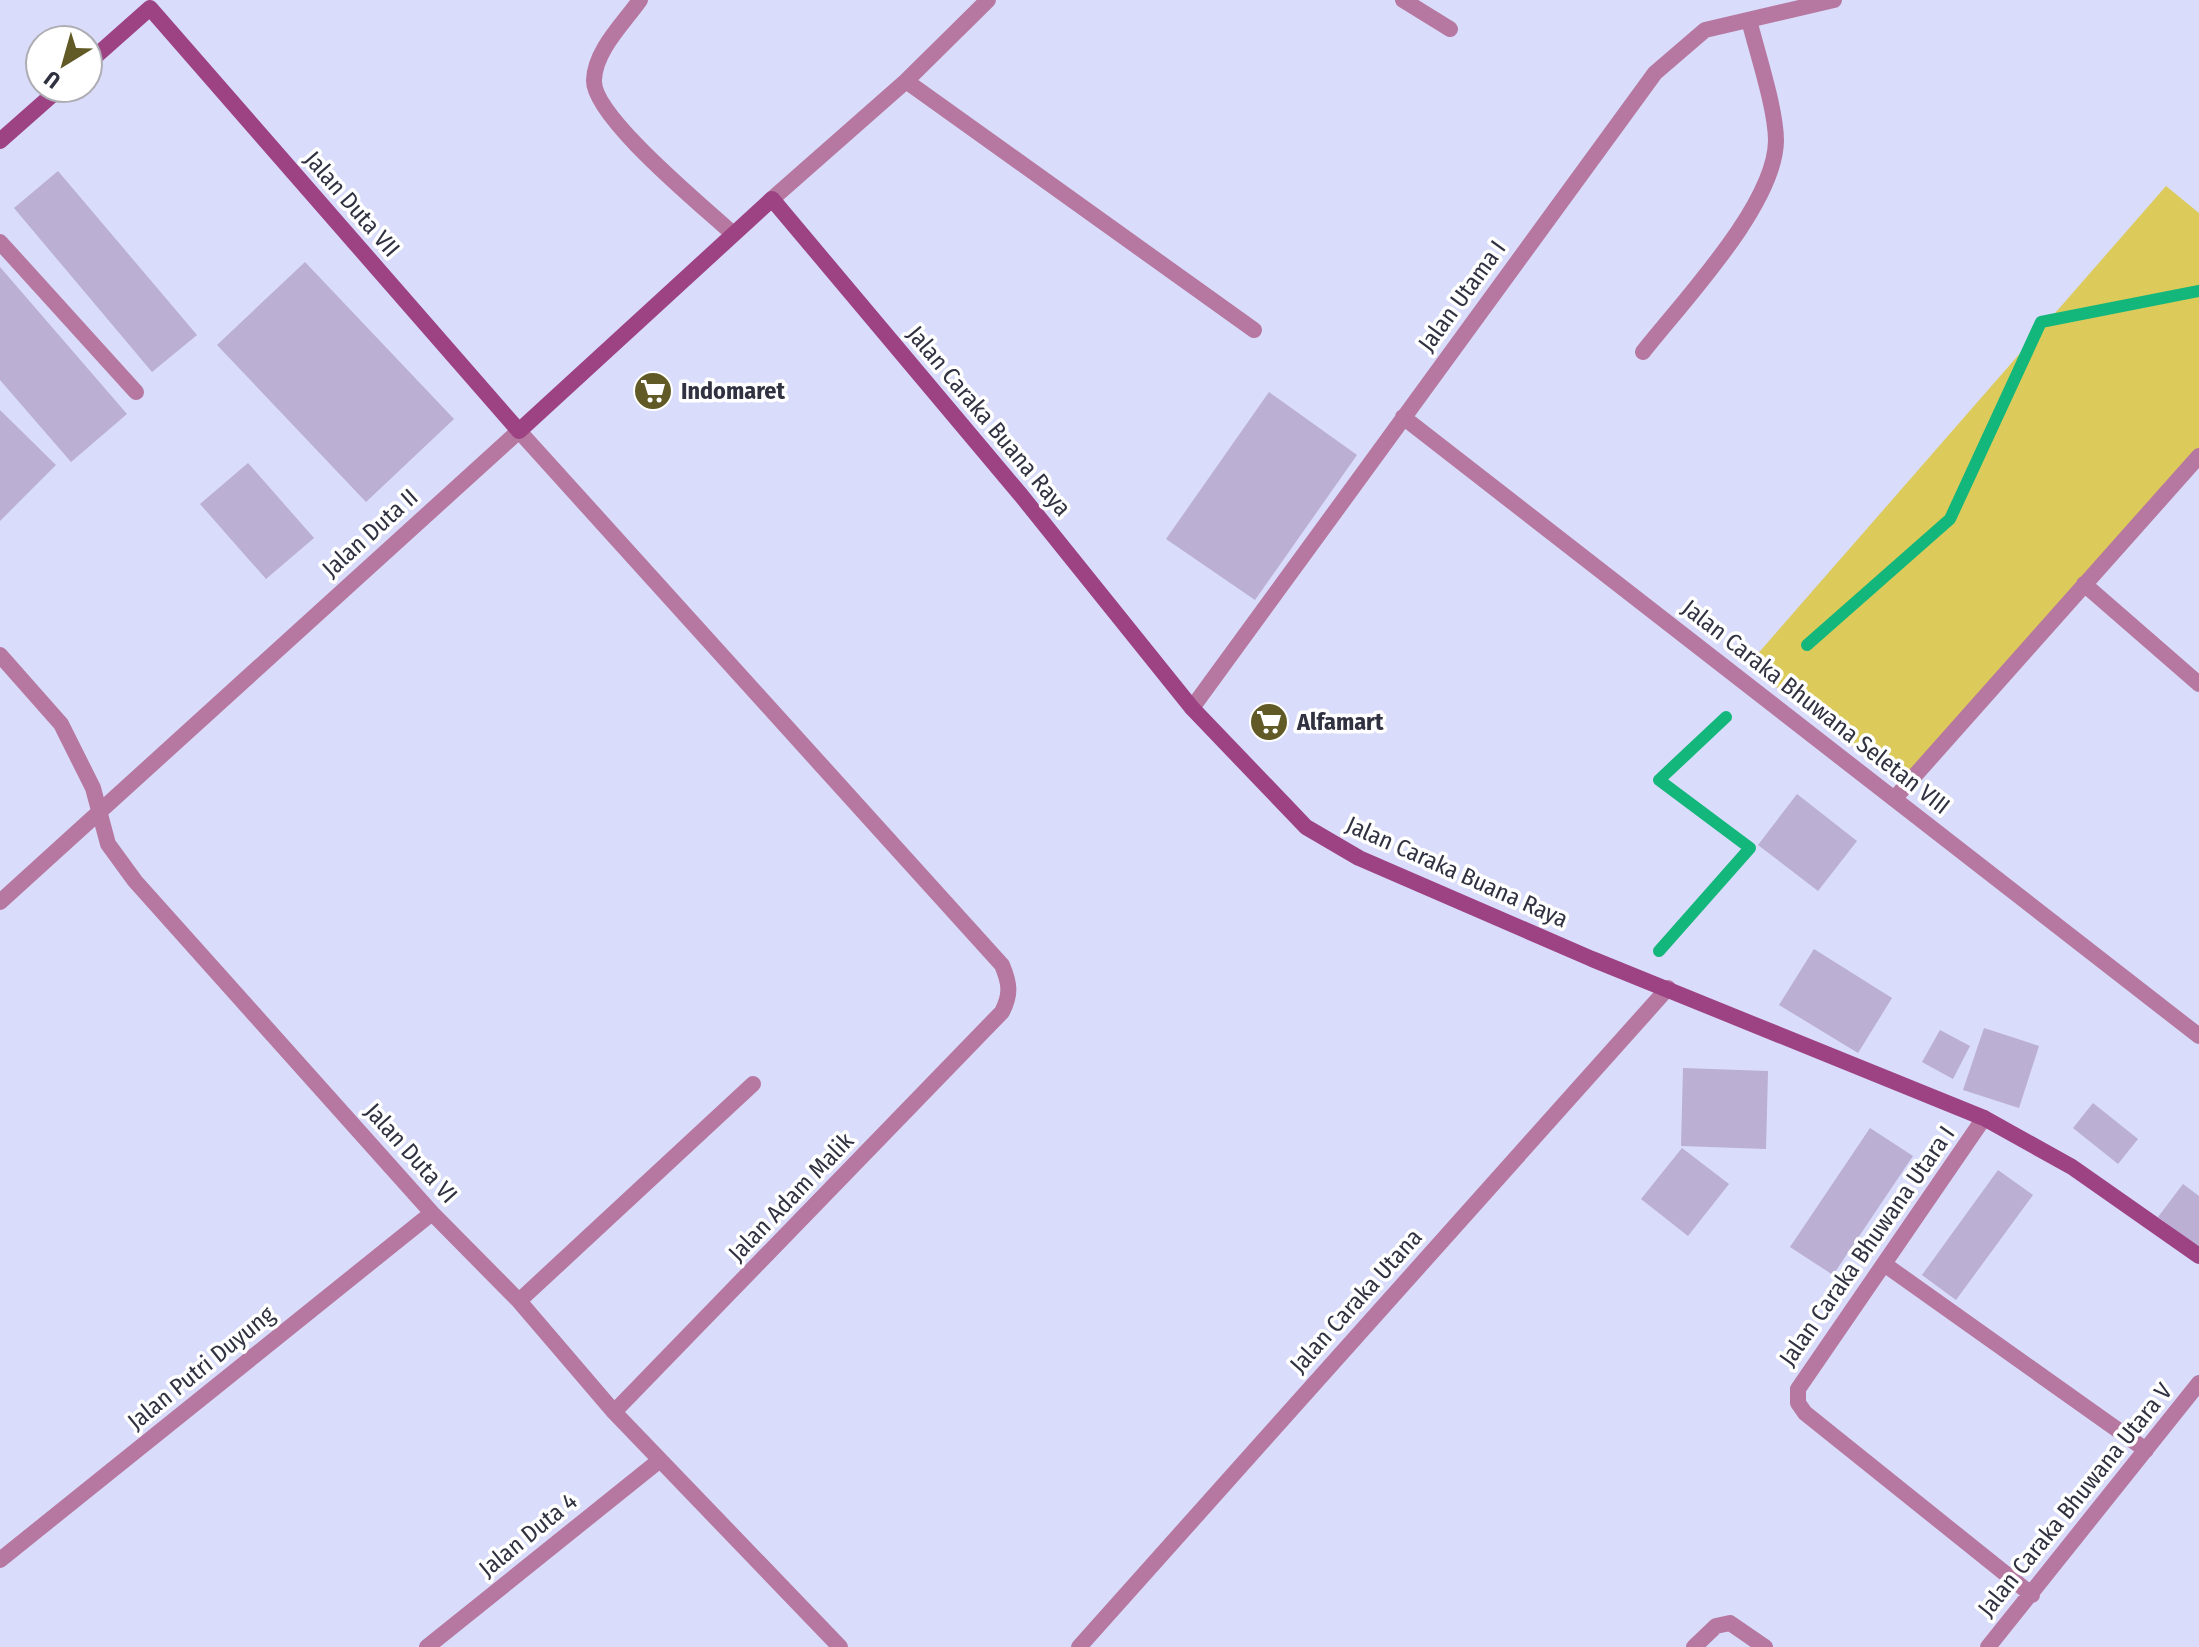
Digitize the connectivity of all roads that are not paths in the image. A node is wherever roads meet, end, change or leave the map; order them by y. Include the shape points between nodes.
1 (640, 0) edge
2 (988, 0) edge
3 (1403, 0) edge
4 (1834, 0) edge
5 (154, 4) edge
6 (1749, 20) junction
7 (1450, 29) dead end
8 (104, 49) edge
9 (906, 81) junction
10 (42, 104) edge
11 (0, 141) edge
12 (772, 199) junction
13 (733, 234) junction
14 (0, 242) edge
15 (1254, 330) dead end
16 (1643, 352) dead end
17 (136, 392) dead end
18 (1403, 417) junction
19 (519, 431) junction
20 (2199, 456) edge
21 (2084, 584) junction
22 (0, 655) edge
23 (2199, 684) edge
24 (1192, 708) junction
25 (1894, 799) junction
26 (98, 816) junction
27 (0, 902) edge
28 (1668, 988) junction
29 (2199, 1036) edge
30 (753, 1084) dead end
31 (1984, 1118) junction
32 (432, 1213) junction
33 (2199, 1256) edge
34 (1884, 1264) junction
35 (519, 1301) junction
36 (2199, 1383) edge
37 (614, 1412) junction
38 (2146, 1450) junction
39 (660, 1460) junction
40 (0, 1560) edge
41 (2032, 1595) junction
42 (427, 1647) edge
43 (840, 1647) edge
44 (1079, 1647) edge
45 (1694, 1647) edge
46 (1765, 1647) edge
47 (1988, 1647) edge

1 - 13 street via 600,56 594,80 597,97 625,133
2 - 9 street
3 - 7 street
4 - 6 street, Jalan Utama I
5 - 8 street
5 - 19 street, Jalan Duta VII
6 - 16 street via 1776,139 1771,174 1749,215
6 - 18 street, Jalan Utama I via 1705,30 1655,73
9 - 12 street
9 - 15 street
10 - 11 street
12 - 13 street, Jalan Duta II
12 - 24 street, Jalan Caraka Buana Raya
13 - 19 street, Jalan Duta II
14 - 17 street
18 - 24 street, Jalan Utama I
18 - 25 street, Jalan Caraka Bhuwana Seletan VIII
19 - 26 street, Jalan Duta II
19 - 37 street, Jalan Adam Malik via 1002,965 1010,983 1002,1012
20 - 21 street
21 - 23 street
21 - 25 street
22 - 26 street, Jalan Duta VI via 61,724 82,760
24 - 28 street, Jalan Caraka Buana Raya via 1306,827 1359,858
25 - 29 street, Jalan Caraka Bhuwana Seletan VIII
26 - 27 street, Jalan Duta II
26 - 32 street, Jalan Duta VI via 108,844 135,881
28 - 31 street, Jalan Caraka Buana Raya
28 - 44 street, Jalan Caraka Utana
30 - 35 street
31 - 33 street, Jalan Caraka Buana Raya via 2072,1167
31 - 34 street, Jalan Caraka Bhuwana Utara I
32 - 35 street, Jalan Duta VI
32 - 40 street, Jalan Putri Duyung
34 - 38 street
34 - 41 street, Jalan Caraka Bhuwana Utara I via 1798,1389 1798,1403
35 - 37 street, Jalan Duta VI
36 - 38 street, Jalan Caraka Bhuwana Utara V
37 - 39 street, Jalan Duta VI
38 - 41 street, Jalan Caraka Bhuwana Utara V
39 - 42 street, Jalan Duta 4
39 - 43 street, Jalan Duta VI
41 - 47 street, Jalan Caraka Bhuwana Utara V
45 - 46 street via 1716,1626 1730,1623

